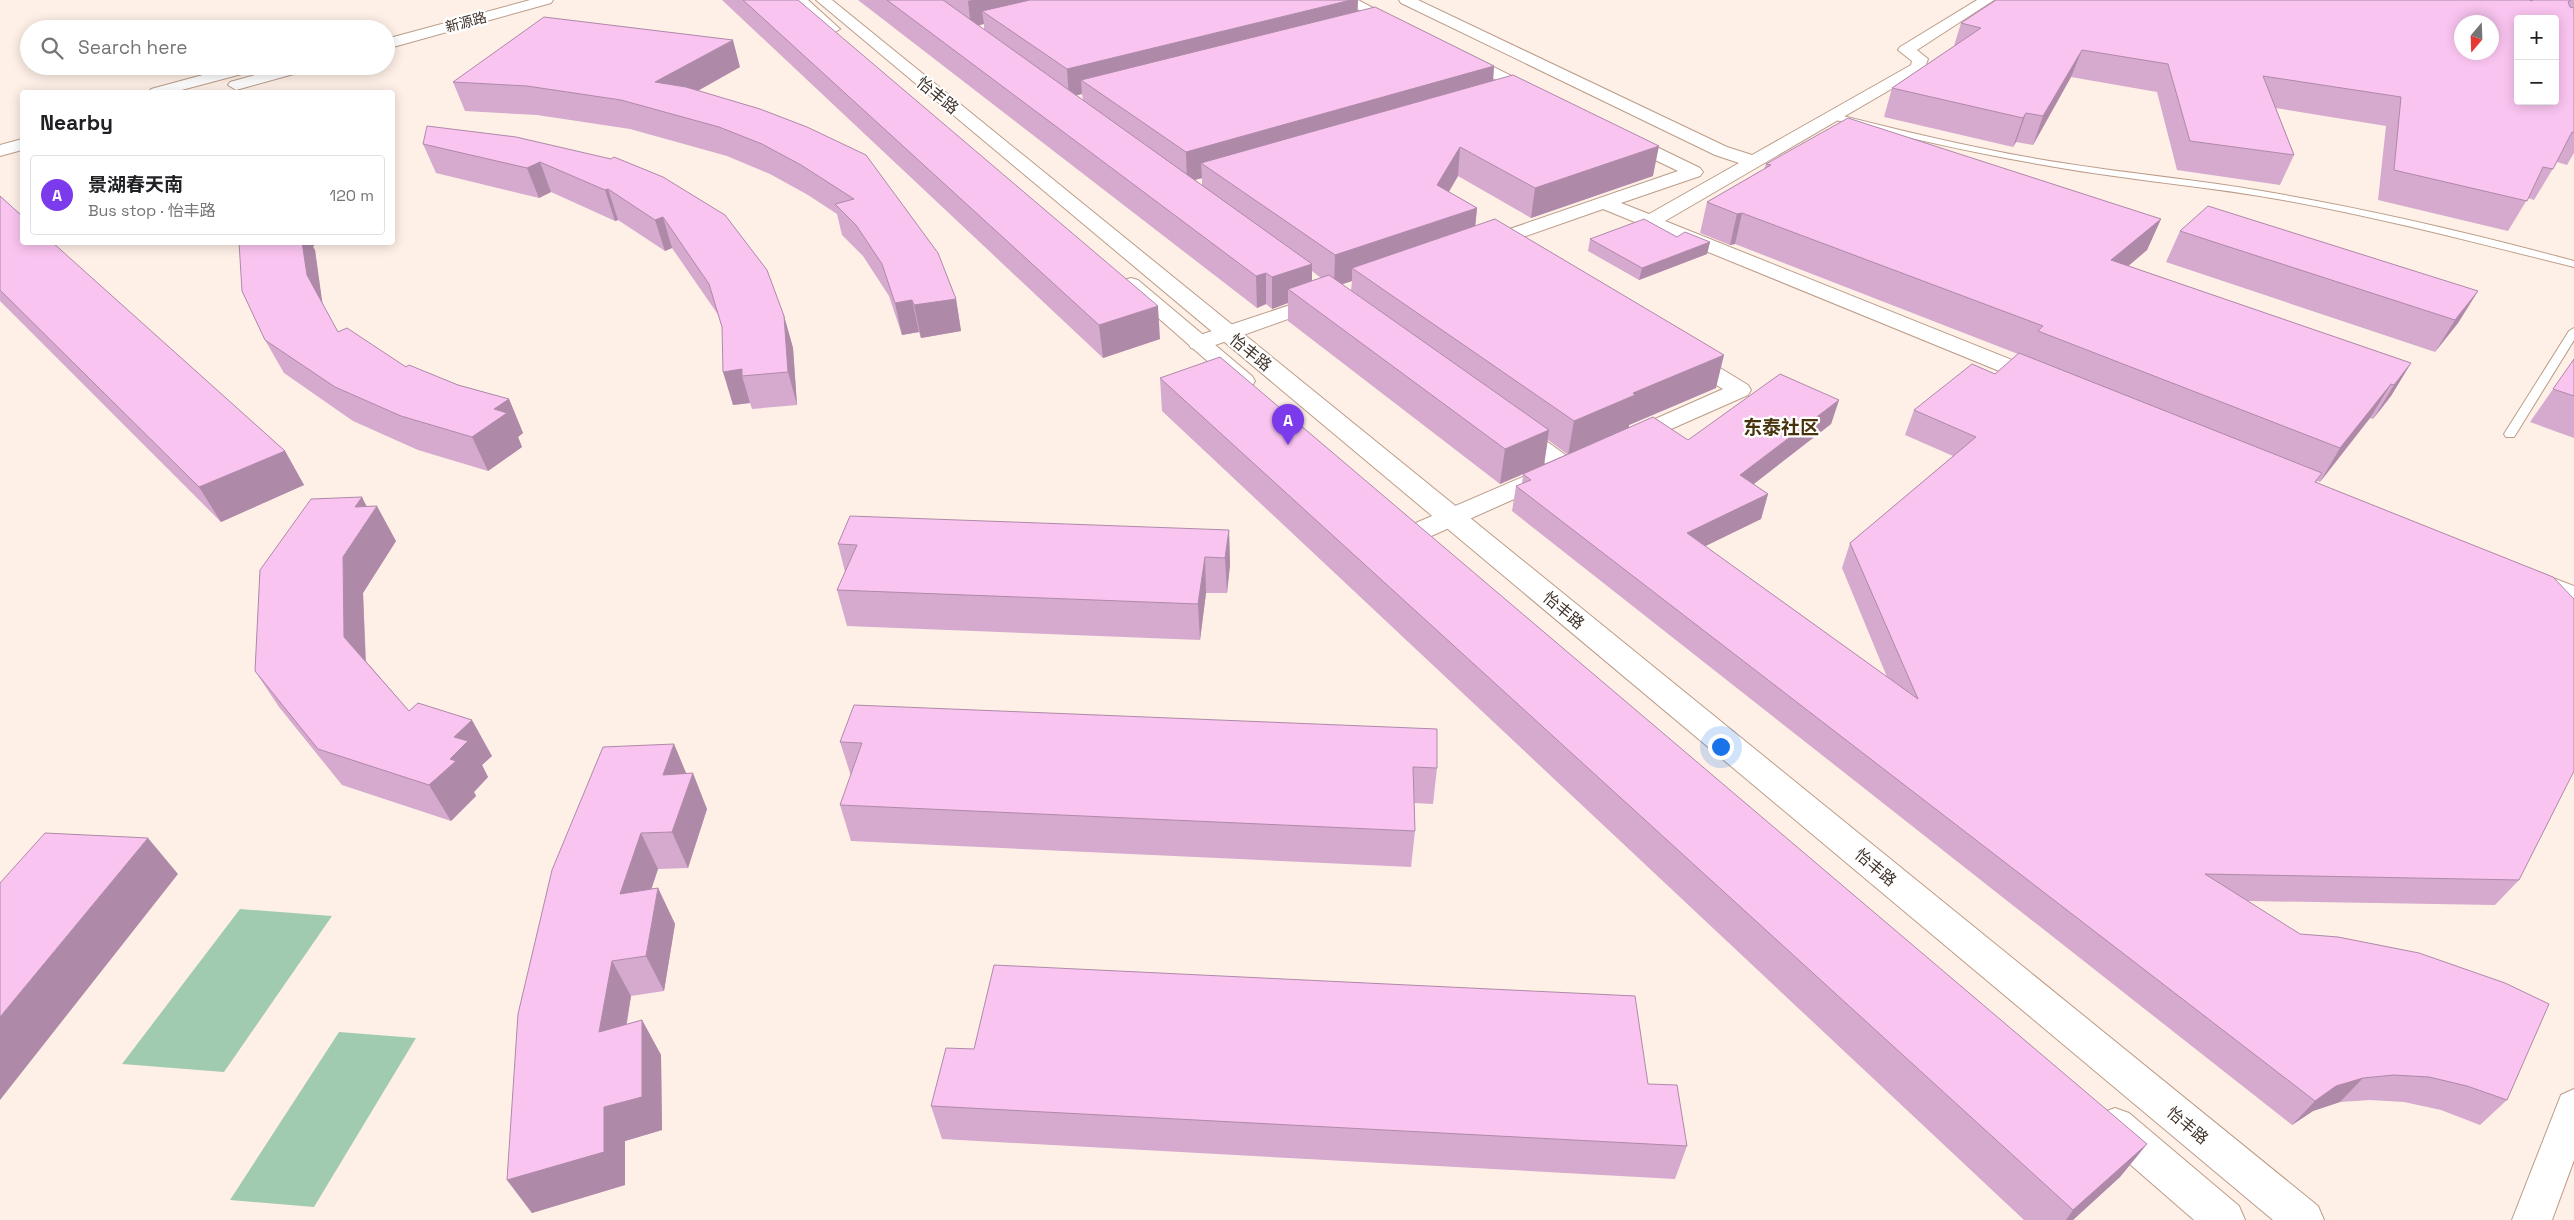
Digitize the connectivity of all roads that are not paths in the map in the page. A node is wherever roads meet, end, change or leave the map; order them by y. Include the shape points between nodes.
1 (501, 0) edge
2 (546, 0) edge
3 (799, 0) edge
4 (823, 0) edge
5 (1348, 0) edge
6 (1406, 0) edge
7 (1987, 0) edge
8 (1392, 22) junction
9 (1373, 27) edge
10 (395, 29) edge
11 (1417, 35) edge
12 (395, 42) edge
13 (1443, 48) edge
14 (221, 75) edge
15 (273, 75) edge
16 (165, 90) edge
17 (218, 90) edge
18 (1528, 90) junction
19 (1500, 98) edge
20 (1554, 103) edge
21 (1831, 116) junction
22 (1607, 129) edge
23 (20, 130) edge
24 (0, 135) edge
25 (20, 145) edge
26 (0, 150) edge
27 (1752, 161) junction
28 (1604, 203) junction
29 (1650, 222) junction
30 (1495, 241) junction
31 (1462, 252) edge
32 (1520, 256) edge
33 (2574, 264) edge
34 (1316, 286) edge
35 (2574, 331) edge
36 (1228, 333) junction
37 (1199, 343) junction
38 (1665, 345) edge
39 (2056, 386) edge
40 (1266, 399) edge
41 (1502, 420) edge
42 (2510, 434) dead end
43 (1612, 447) edge
44 (1398, 512) edge
45 (1452, 518) junction
46 (1420, 531) junction
47 (1443, 551) edge
48 (2518, 574) edge
49 (2574, 596) edge
50 (2574, 1107) edge
51 (2098, 1112) edge
52 (2292, 1210) edge
53 (2225, 1220) edge
54 (2326, 1220) edge
55 (2532, 1220) edge

1 - 10 street, 新源路
2 - 12 street, 新源路
3 - 37 street, 怡丰路
4 - 36 street, 怡丰路
5 - 8 street
6 - 27 street via 1721,151
7 - 21 street via 1906,50 1920,59 1918,66
8 - 9 street
8 - 11 street
13 - 18 street
14 - 16 street
15 - 17 street
18 - 19 street
18 - 20 street
21 - 27 street
21 - 33 lane via 2007,156 2357,210
22 - 28 street via 1694,172
23 - 24 street
25 - 26 street
27 - 29 street
28 - 29 street
28 - 30 street
29 - 39 street
30 - 31 street
30 - 32 street
34 - 36 street via 1338,298
35 - 42 lane
36 - 37 street
36 - 45 street, 怡丰路
37 - 40 street, 怡丰路
38 - 43 street via 1740,390
41 - 45 street via 1576,462
44 - 46 street
45 - 46 street
45 - 52 street, 怡丰路
46 - 47 street
48 - 49 street
50 - 55 street
51 - 53 street
52 - 54 street, 怡丰路

